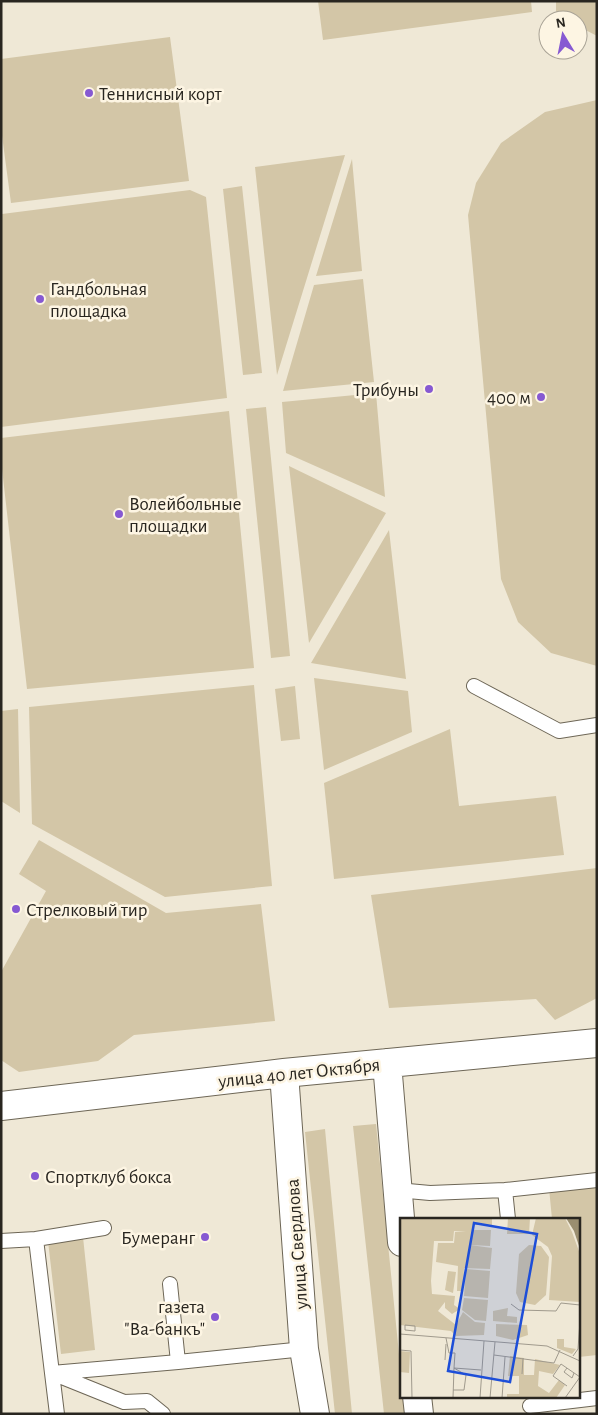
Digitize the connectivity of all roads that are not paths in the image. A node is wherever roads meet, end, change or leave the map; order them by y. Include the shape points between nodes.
1 (474, 686) dead end
2 (597, 725) edge
3 (597, 1042) edge
4 (387, 1063) junction
5 (284, 1073) junction
6 (1, 1106) edge
7 (597, 1180) edge
8 (397, 1190) junction
9 (505, 1190) junction
10 (508, 1218) edge
11 (400, 1221) edge
12 (104, 1228) dead end
13 (36, 1239) junction
14 (1, 1241) edge
15 (170, 1284) dead end
16 (304, 1348) junction
17 (178, 1362) junction
18 (52, 1373) junction
19 (417, 1398) edge
20 (597, 1398) edge
21 (530, 1405) edge
22 (57, 1414) edge
23 (163, 1414) edge
24 (315, 1414) edge
25 (419, 1414) edge

1 - 2 lane via 560,731
3 - 4 street, улица 40 лет Октября
4 - 5 street, улица 40 лет Октября
4 - 8 street
5 - 6 street, улица 40 лет Октября
5 - 16 street, улица Свердлова
7 - 9 lane
8 - 9 lane via 430,1193
8 - 11 street
9 - 10 lane
12 - 13 lane
13 - 14 lane
13 - 18 lane
15 - 17 lane
16 - 17 lane
16 - 24 street, улица Свердлова
17 - 18 lane
18 - 22 lane
18 - 23 lane via 124,1402 147,1402
19 - 25 street
20 - 21 lane

